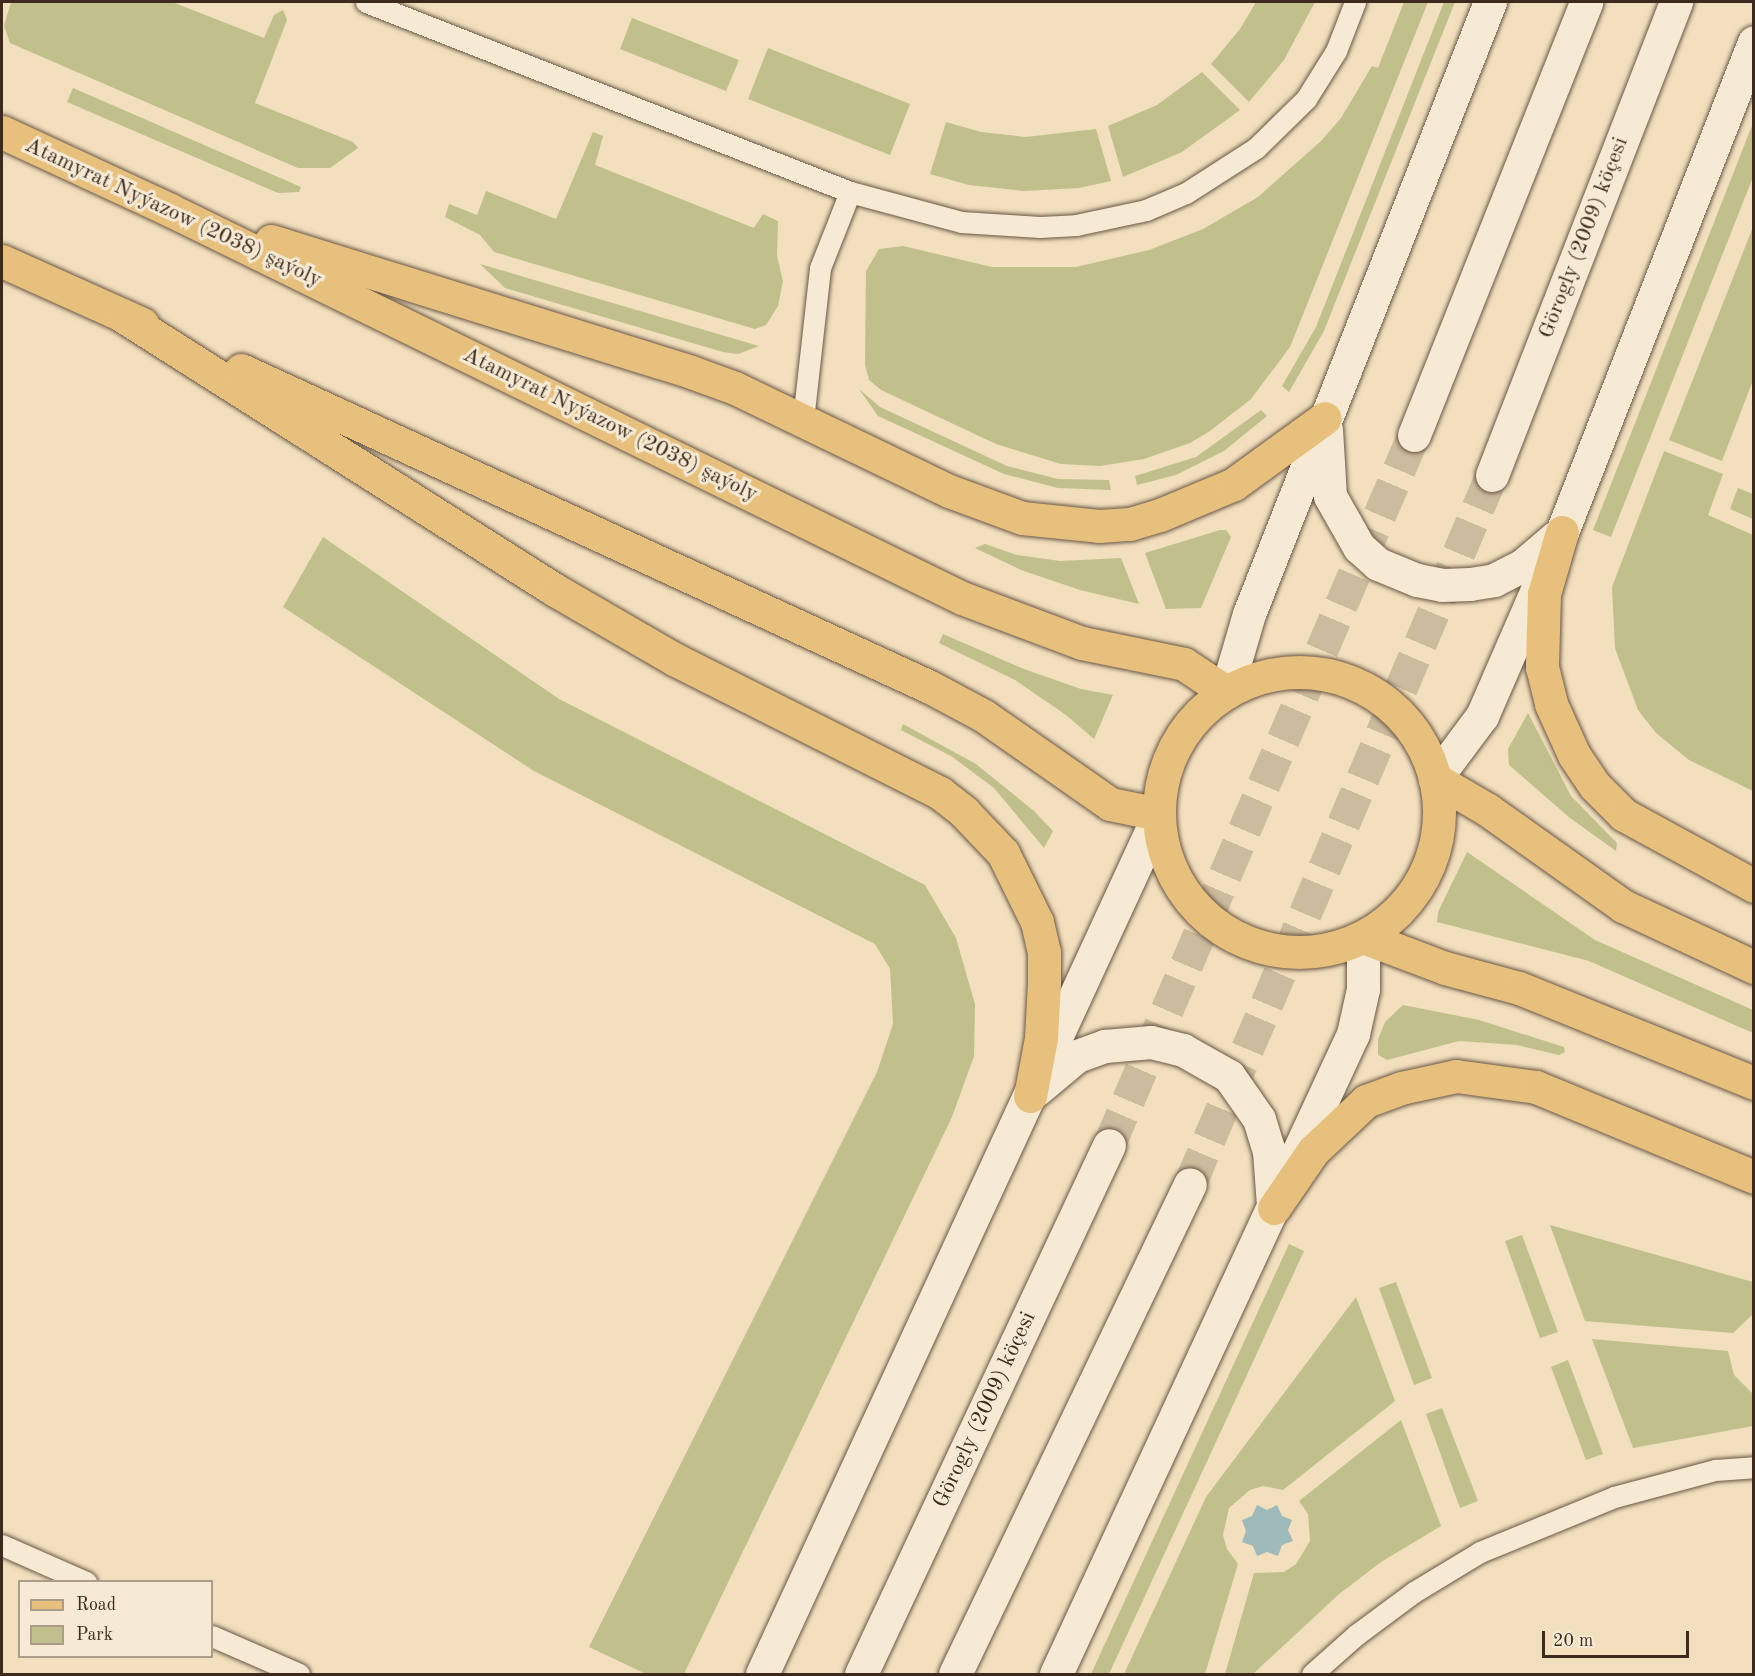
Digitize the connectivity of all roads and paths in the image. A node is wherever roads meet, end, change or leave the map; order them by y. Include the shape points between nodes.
1 (366, 2) edge
2 (1355, 2) edge
3 (1490, 2) edge
4 (1586, 2) edge
5 (1676, 2) edge
6 (1754, 42) edge
7 (2, 132) edge
8 (850, 192) junction
9 (170, 210) junction
10 (2, 261) edge
11 (123, 316) junction
12 (1325, 418) junction
13 (803, 420) junction
14 (1414, 435) tunnel mouth
15 (1492, 475) tunnel mouth
16 (1562, 532) junction
17 (1226, 692) junction
18 (1435, 779) junction
19 (1159, 814) junction
20 (1754, 886) edge
21 (1363, 937) junction
22 (1754, 967) edge
23 (1754, 1083) edge
24 (1030, 1095) junction
25 (1109, 1145) tunnel mouth
26 (1754, 1177) edge
27 (1190, 1184) tunnel mouth
28 (1274, 1208) junction
29 (1754, 1467) edge
30 (2, 1545) edge
31 (84, 1580) edge
32 (213, 1636) edge
33 (299, 1674) edge
34 (762, 1674) edge
35 (861, 1674) edge
36 (955, 1674) edge
37 (1056, 1674) edge
38 (1311, 1674) edge

1 - 8 lane
2 - 8 lane via 1323,73 1280,127 1225,170 1146,210 1076,225 999,226 906,210
3 - 12 main road
4 - 14 main road
5 - 15 main road, Görogly (2009) köçesi
6 - 16 main road
7 - 9 main road, Atamyrat Nyýazow (2038) şaýoly
8 - 13 lane via 820,268
9 - 13 main road via 691,372
9 - 17 main road, Atamyrat Nyýazow (2038) şaýoly via 962,598 1082,643 1185,664
10 - 11 main road
11 - 19 main road via 930,687 984,716 1110,804
11 - 24 main road via 555,590 674,659 940,793 985,830 1013,869 1040,932 1044,952 1041,1038
12 - 13 main road via 1234,484 1130,525 1099,526 1022,518 984,506
12 - 16 main road via 1330,496 1359,547 1378,564 1417,580 1442,585 1494,580 1523,565
12 - 17 main road via 1249,614
16 - 18 main road via 1482,716
16 - 20 main road via 1544,594 1542,667 1554,713 1574,755 1595,786 1624,815
17 - 18 main road via 1266,675 1288,672 1321,674 1352,682 1390,705 1406,721 1429,758
17 - 19 main road via 1206,707 1176,744 1162,782
18 - 21 main road via 1438,825 1426,871 1400,908
18 - 22 main road via 1488,810 1623,906
19 - 21 main road via 1167,861 1177,882 1200,910 1227,933 1271,950 1294,952 1341,946
19 - 24 main road
21 - 23 main road via 1445,968 1529,991
21 - 28 main road via 1364,989 1353,1034
24 - 28 main road via 1077,1056 1105,1046 1151,1042 1183,1050 1229,1076 1259,1119 1269,1151
24 - 34 main road
25 - 35 main road, Görogly (2009) köçesi
26 - 28 main road via 1536,1087 1456,1076 1401,1088 1366,1101 1313,1151
27 - 36 main road
28 - 37 main road
29 - 38 lane via 1715,1470 1614,1497 1480,1552 1414,1592
30 - 31 lane
32 - 33 lane

